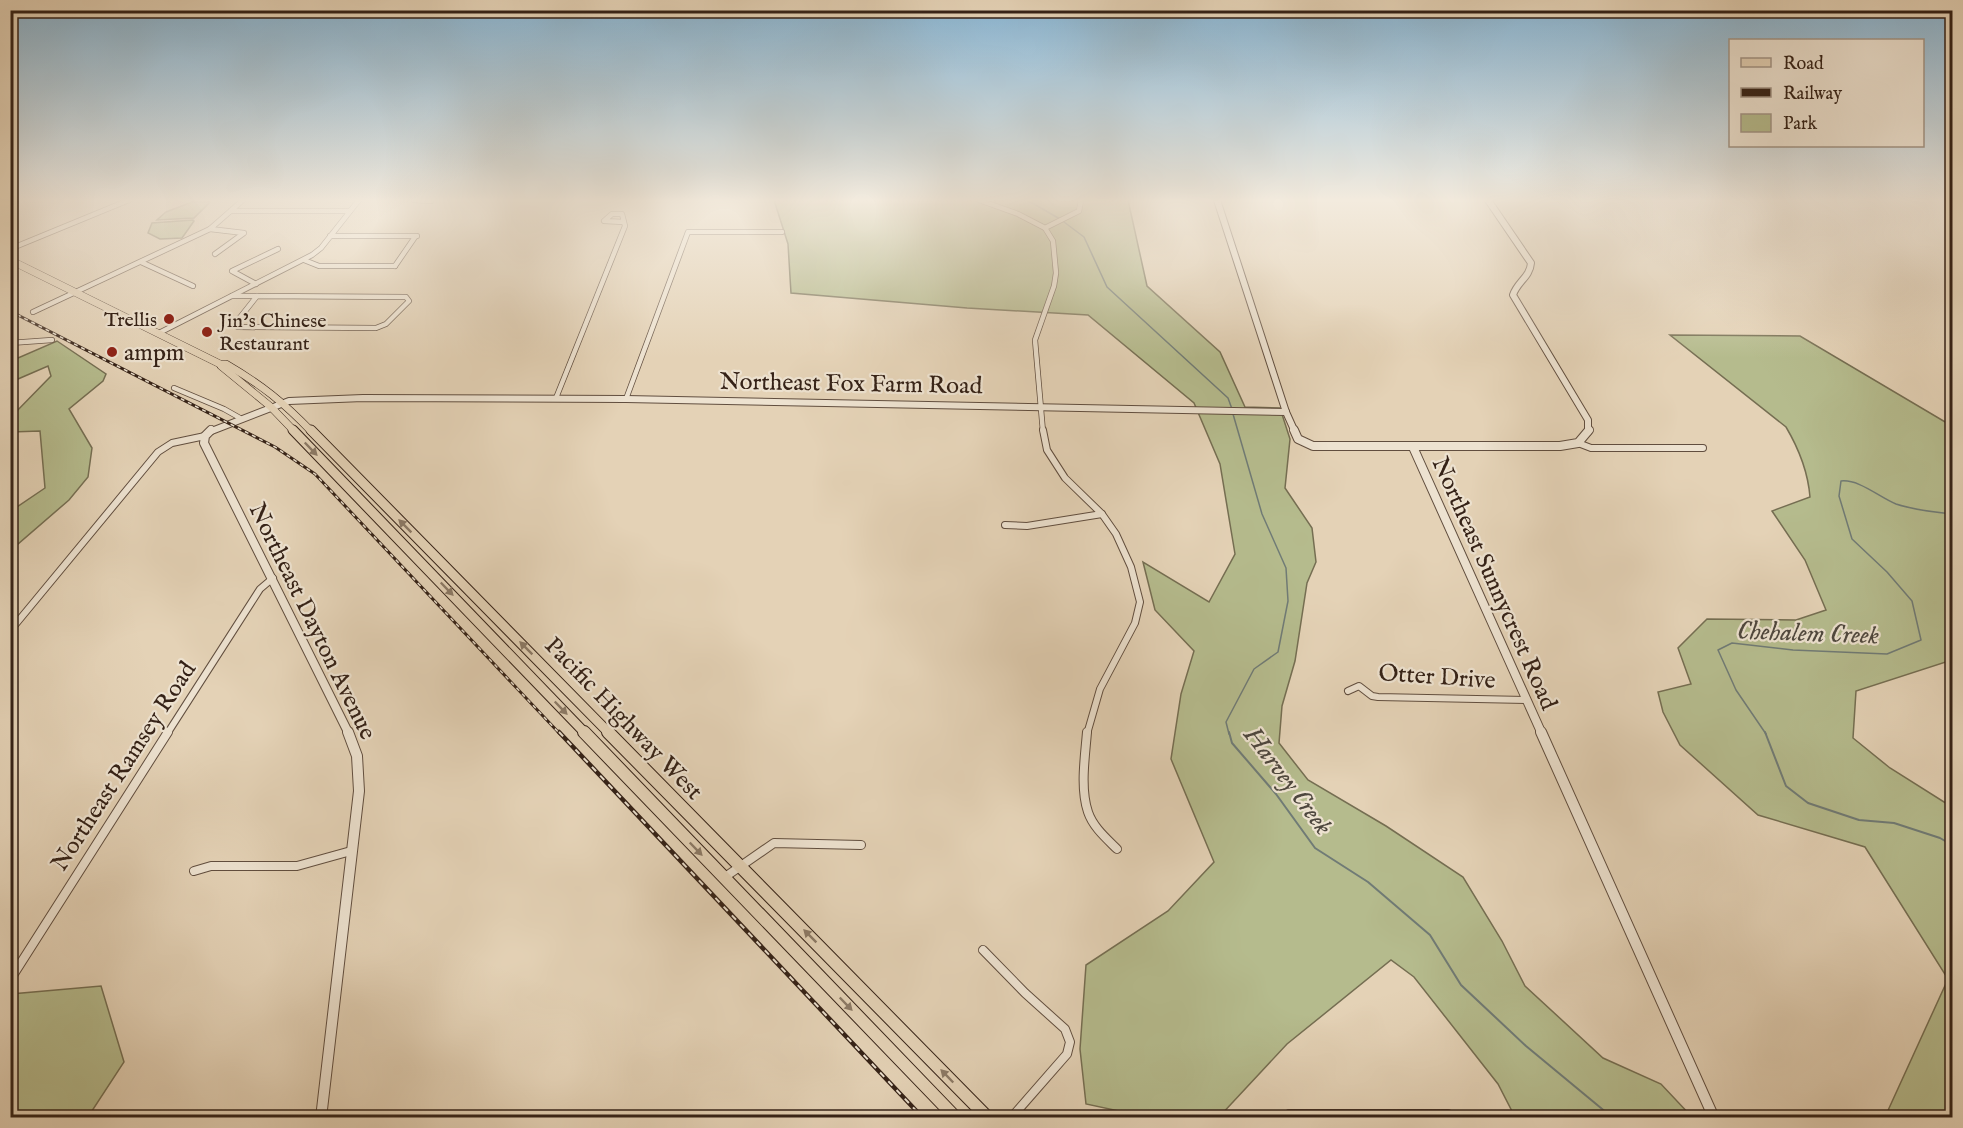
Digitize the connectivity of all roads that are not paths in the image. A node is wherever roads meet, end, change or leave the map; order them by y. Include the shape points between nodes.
1 (161, 253) edge
2 (270, 253) edge
3 (315, 253) edge
4 (404, 253) edge
5 (615, 253) edge
6 (680, 253) edge
7 (1054, 253) edge
8 (1234, 253) edge
9 (1524, 253) edge
10 (10, 260) edge
11 (304, 260) junction
12 (141, 262) junction
13 (256, 284) junction
14 (193, 286) dead end
15 (76, 292) junction
16 (232, 296) junction
17 (257, 296) junction
18 (33, 312) dead end
19 (159, 333) junction
20 (52, 340) dead end
21 (10, 343) edge
22 (220, 364) junction
23 (174, 388) dead end
24 (556, 398) junction
25 (626, 399) junction
26 (283, 402) junction
27 (1041, 406) junction
28 (271, 407) junction
29 (1286, 412) junction
30 (240, 418) junction
31 (205, 436) junction
32 (1578, 443) junction
33 (1413, 447) junction
34 (1703, 448) dead end
35 (1102, 514) junction
36 (1005, 525) dead end
37 (273, 578) junction
38 (10, 631) edge
39 (1348, 691) dead end
40 (1527, 700) junction
41 (861, 845) dead end
42 (1117, 849) dead end
43 (351, 851) junction
44 (739, 866) junction
45 (194, 871) dead end
46 (724, 878) junction
47 (983, 950) dead end
48 (10, 980) edge
49 (1289, 1114) dead end
50 (1448, 1114) dead end
51 (1358, 1116) edge
52 (321, 1118) edge
53 (956, 1118) edge
54 (988, 1118) edge
55 (1011, 1118) edge
56 (1714, 1118) edge

1 - 12 street
2 - 13 street via 232,271
3 - 11 street
4 - 11 street via 395,266 319,266
5 - 24 street
6 - 25 street
7 - 27 street via 1054,286 1036,336
8 - 29 street
9 - 32 street via 1531,263 1529,274 1515,287 1514,300 1588,420 1589,431
10 - 15 main road, Pacific Highway West
11 - 13 street
12 - 14 street
12 - 15 street
13 - 16 street
15 - 18 street
15 - 19 main road, Pacific Highway West
16 - 17 street
16 - 19 street
17 - 17 street via 234,325 383,326 409,301 406,297
19 - 22 main road, Pacific Highway West
20 - 21 street
22 - 26 main road, Pacific Highway West via 249,377
22 - 28 main road, Pacific Highway West
23 - 30 street via 190,398 220,405
24 - 25 street, Northeast Fox Farm Road
24 - 26 street, Northeast Fox Farm Road
25 - 27 street, Northeast Fox Farm Road
26 - 28 street, Northeast Fox Farm Road
44 -> 26 main road, Pacific Highway West
27 - 29 street, Northeast Fox Farm Road
27 - 35 street via 1044,439 1054,463
28 - 30 street
28 -> 46 main road, Pacific Highway West
29 - 33 street via 1294,434 1308,445
30 - 31 street
31 - 37 street, Northeast Dayton Avenue via 208,452
31 - 38 street via 172,443 158,452
32 - 33 street, Northeast Sunnycrest Road
32 - 34 street via 1591,448
33 - 40 street, Northeast Sunnycrest Road
35 - 36 street via 1027,526
35 - 42 street via 1123,546 1140,602 1135,623 1097,698 1087,731 1084,782 1088,812 1098,830
37 - 43 street, Northeast Dayton Avenue via 357,756 359,791
37 - 48 street, Northeast Ramsey Road via 260,589
39 - 40 street, Otter Drive via 1359,686 1378,697
40 - 56 street, Northeast Sunnycrest Road
41 - 44 street via 774,843
43 - 45 street via 297,866 211,866
43 - 52 street, Northeast Dayton Avenue
44 - 46 street
54 -> 44 main road, Pacific Highway West
46 -> 53 main road, Pacific Highway West
47 - 55 street via 1065,1029 1070,1042 1067,1054
49 - 51 street
50 - 51 street

